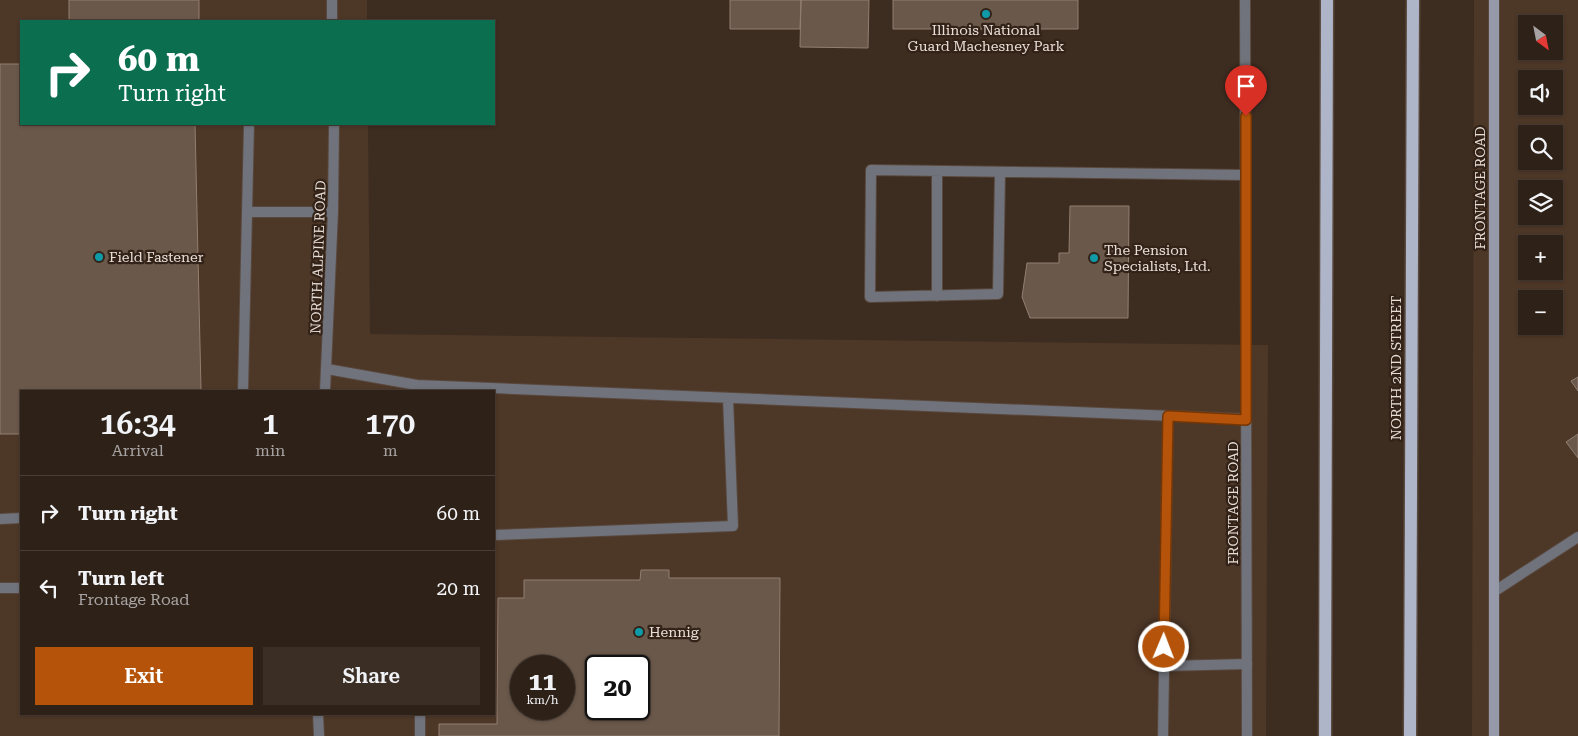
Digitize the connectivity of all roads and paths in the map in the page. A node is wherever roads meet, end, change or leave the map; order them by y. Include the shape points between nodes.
1 (332, 0) edge
2 (1245, 0) edge
3 (1327, 0) edge
4 (1413, 0) edge
5 (1494, 0) edge
6 (332, 20) edge
7 (248, 125) edge
8 (334, 125) edge
9 (937, 171) junction
10 (1000, 172) junction
11 (1246, 175) junction
12 (248, 212) junction
13 (333, 212) junction
14 (938, 296) junction
15 (327, 369) junction
16 (417, 388) edge
17 (243, 390) edge
18 (325, 390) edge
19 (479, 390) edge
20 (495, 391) edge
21 (728, 398) junction
22 (1168, 416) junction
23 (1246, 420) junction
24 (20, 518) edge
25 (0, 519) edge
26 (495, 535) edge
27 (1578, 537) edge
28 (0, 588) edge
29 (20, 588) edge
30 (1494, 591) junction
31 (1247, 664) junction
32 (1164, 666) junction
33 (318, 715) edge
34 (420, 715) edge
35 (318, 736) edge
36 (420, 736) edge
37 (1164, 736) edge
38 (1247, 736) edge
39 (1325, 736) edge
40 (1410, 736) edge
41 (1494, 736) edge

1 - 6 street
2 - 11 street, FRONTAGE ROAD
3 - 39 main road
4 - 40 main road, NORTH 2ND STREET
5 - 30 street, FRONTAGE ROAD
7 - 12 street
8 - 13 street, NORTH ALPINE ROAD
9 - 10 street
9 - 14 street
9 - 14 street via 872,170 870,297
10 - 11 street
10 - 14 street via 998,294
11 - 23 street, FRONTAGE ROAD
12 - 13 street
12 - 17 street
13 - 15 street, NORTH ALPINE ROAD
15 - 16 street
15 - 18 street, NORTH ALPINE ROAD
16 - 19 street
20 - 21 street
21 - 22 street
21 - 26 street via 733,526
22 - 23 street
22 - 32 street
23 - 31 street, FRONTAGE ROAD
24 - 25 street
27 - 30 street
28 - 29 street
30 - 41 street, FRONTAGE ROAD
31 - 32 street
31 - 38 street, FRONTAGE ROAD
32 - 37 street
33 - 35 street
34 - 36 street

